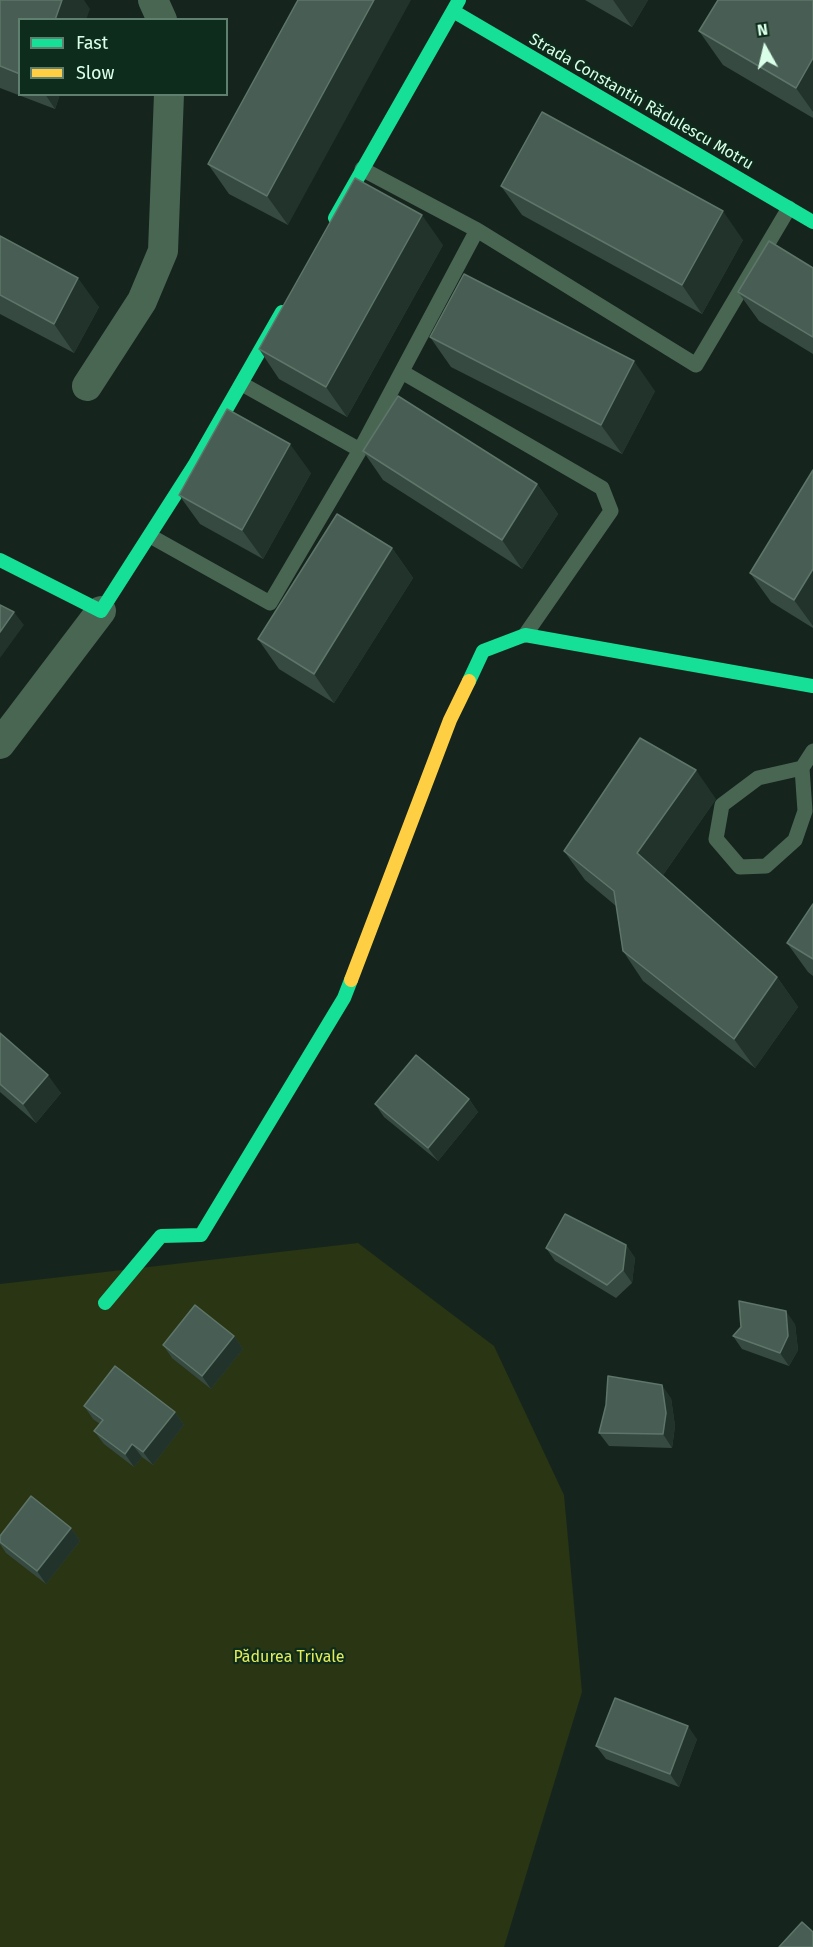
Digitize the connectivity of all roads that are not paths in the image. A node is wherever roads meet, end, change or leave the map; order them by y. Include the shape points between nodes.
1 (153, 0) edge
2 (456, 5) edge
3 (161, 18) edge
4 (169, 96) edge
5 (362, 169) junction
6 (789, 208) junction
7 (813, 222) edge
8 (477, 230) junction
9 (328, 231) edge
10 (288, 302) edge
11 (402, 372) junction
12 (242, 384) junction
13 (87, 386) dead end
14 (360, 450) junction
15 (152, 537) junction
16 (0, 560) edge
17 (101, 611) junction
18 (525, 635) junction
19 (813, 686) edge
20 (0, 744) edge
21 (813, 752) edge
22 (802, 768) junction
23 (105, 1303) dead end

1 - 3 street
2 - 5 street
2 - 6 street, Strada Constantin Rădulescu Motru
4 - 13 street via 163,251 142,301
5 - 8 lane
5 - 9 street
6 - 7 street, Strada Constantin Rădulescu Motru
6 - 8 lane via 696,365
8 - 11 lane
10 - 12 street
11 - 14 lane
11 - 18 lane via 602,488 611,511
12 - 14 lane
12 - 15 street
14 - 15 lane via 270,603
15 - 17 street
16 - 17 street
17 - 20 street
18 - 19 street
18 - 23 street via 483,651 450,720 344,998 201,1235 161,1236
21 - 22 lane
22 - 22 lane via 758,778 722,805 716,839 740,867 766,866 795,840 805,812

